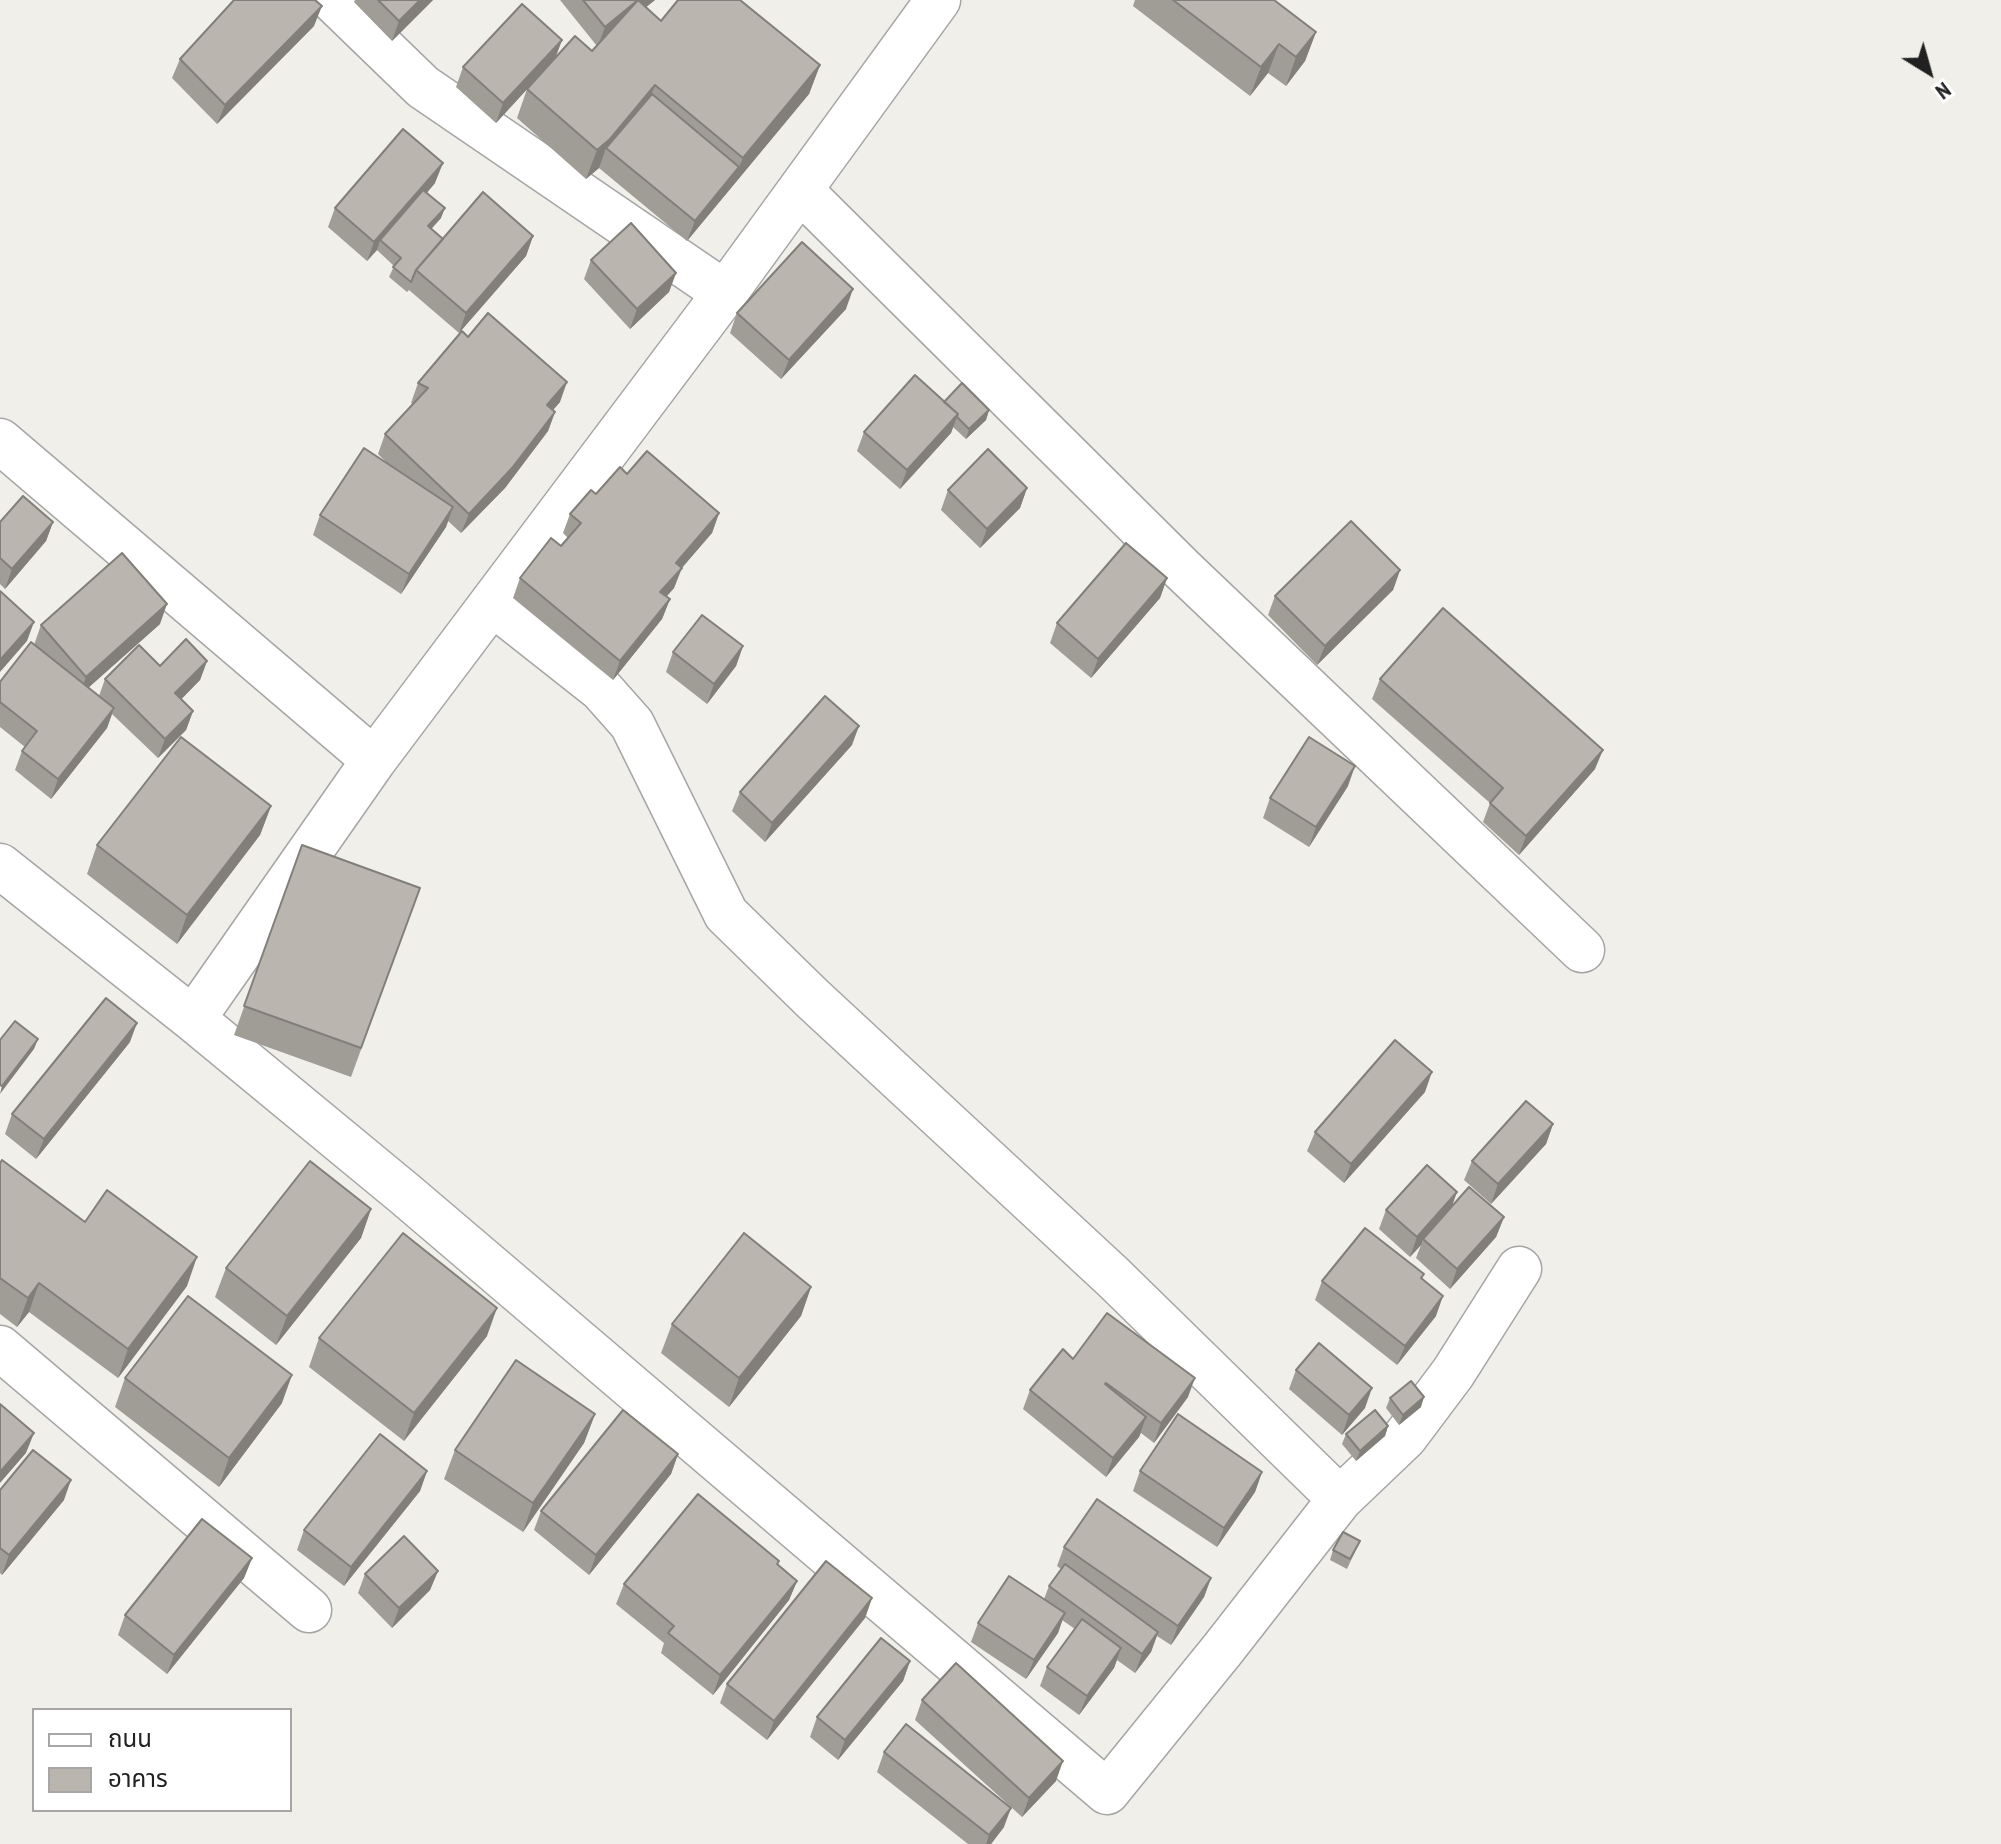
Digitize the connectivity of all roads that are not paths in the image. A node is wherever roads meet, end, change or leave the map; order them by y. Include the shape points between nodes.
1 (333, 0) edge
2 (938, 0) edge
3 (800, 190) junction
4 (725, 293) junction
5 (0, 441) edge
6 (492, 603) junction
7 (374, 760) junction
8 (0, 866) edge
9 (1582, 950) dead end
10 (193, 1019) junction
11 (1519, 1269) dead end
12 (0, 1348) edge
13 (1340, 1499) junction
14 (309, 1610) dead end

1 - 4 street via 423,87
2 - 3 street
3 - 4 street
3 - 9 street via 1183,570
4 - 6 street
5 - 7 street
6 - 7 street
6 - 13 street via 601,689 632,724 726,914 1113,1277
7 - 10 street
8 - 10 street
10 - 13 street via 1107,1792
11 - 13 street via 1405,1437
12 - 14 street

